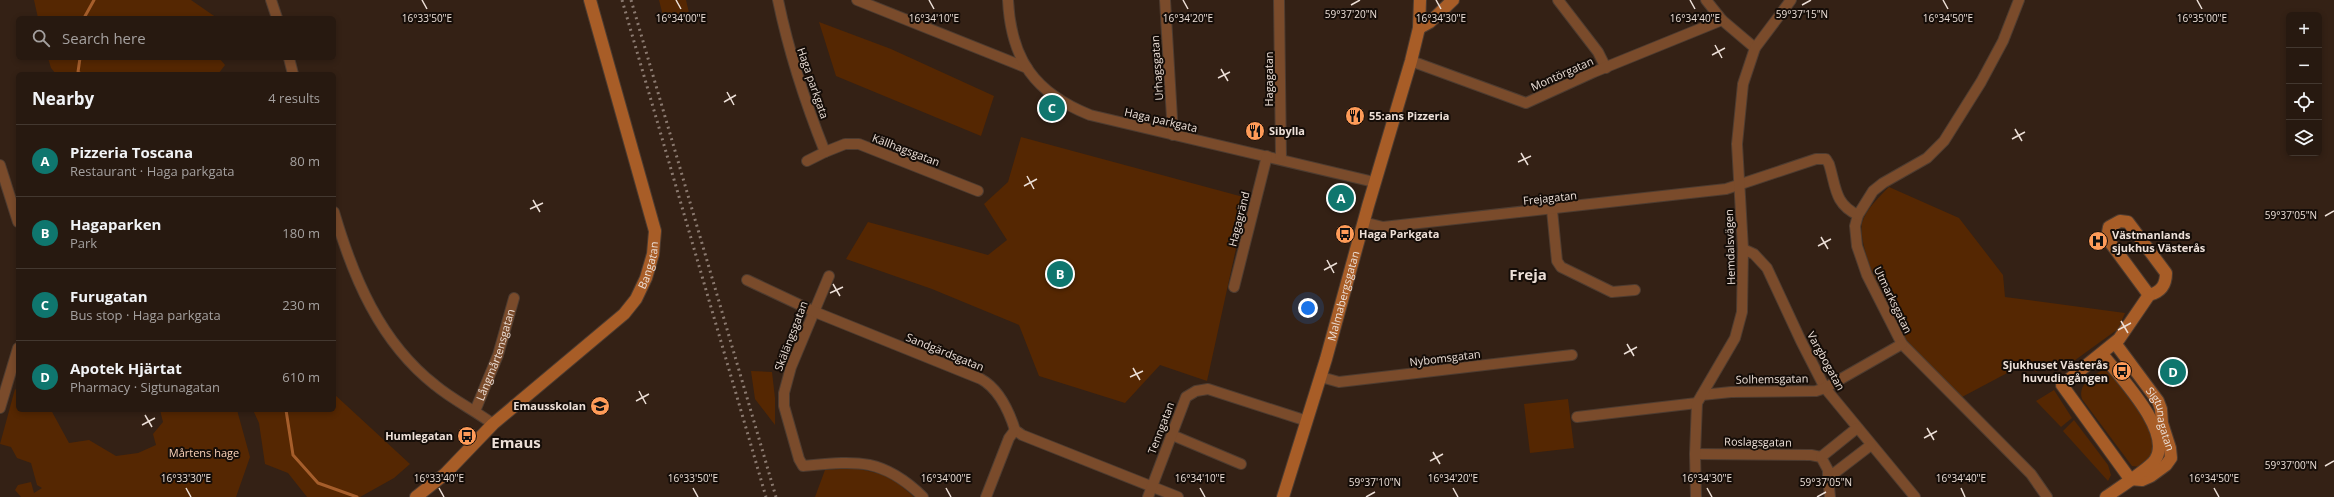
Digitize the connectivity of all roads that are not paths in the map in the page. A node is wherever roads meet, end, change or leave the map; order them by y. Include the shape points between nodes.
1 (271, 0) edge
2 (590, 0) edge
3 (778, 0) edge
4 (857, 0) edge
5 (1008, 0) edge
6 (1165, 0) edge
7 (1279, 0) edge
8 (1420, 0) edge
9 (1453, 0) edge
10 (1558, 0) edge
11 (1706, 0) edge
12 (1792, 0) edge
13 (2019, 0) edge
14 (276, 16) edge
15 (1722, 20) junction
16 (1419, 28) junction
17 (1756, 48) junction
18 (289, 60) edge
19 (1410, 61) junction
20 (1027, 68) junction
21 (1606, 68) junction
22 (292, 72) edge
23 (1173, 135) junction
24 (825, 152) junction
25 (1267, 156) junction
26 (1281, 158) junction
27 (807, 161) dead end
28 (0, 165) edge
29 (2, 176) edge
30 (1374, 182) junction
31 (1739, 185) junction
32 (978, 191) dead end
33 (1552, 210) junction
34 (1858, 215) junction
35 (16, 216) edge
36 (336, 218) edge
37 (1363, 222) junction
38 (1743, 249) junction
39 (829, 276) dead end
40 (747, 280) dead end
41 (1234, 287) dead end
42 (1635, 290) dead end
43 (2149, 295) junction
44 (514, 298) dead end
45 (815, 312) junction
46 (2115, 343) junction
47 (1902, 344) junction
48 (1572, 354) dead end
49 (2102, 354) junction
50 (16, 355) edge
51 (1320, 377) junction
52 (1826, 388) junction
53 (1699, 399) junction
54 (0, 408) edge
55 (475, 411) junction
56 (1577, 417) dead end
57 (1307, 421) junction
58 (493, 424) junction
59 (1856, 428) junction
60 (1015, 430) junction
61 (1172, 435) junction
62 (1871, 445) junction
63 (1695, 454) junction
64 (1821, 457) junction
65 (1241, 464) dead end
66 (1828, 478) junction
67 (2130, 479) junction
68 (1151, 487) junction
69 (416, 497) edge
70 (923, 497) edge
71 (986, 497) edge
72 (1148, 497) edge
73 (1178, 497) edge
74 (1283, 497) edge
75 (1696, 497) edge
76 (1830, 497) edge
77 (1915, 497) edge
78 (2047, 497) edge
79 (2106, 497) edge

1 - 14 street
2 - 58 street, Bangatan via 650,206 655,230 653,254 636,299 624,314
3 - 24 street, Haga parkgata via 787,44
4 - 20 street
5 - 20 street, Haga parkgata via 1013,35
6 - 23 street, Urhagsgatan
7 - 26 street, Hagagatan
8 - 16 street, Malmabergsgatan
9 - 16 street via 1430,22
10 - 21 street via 1598,52
11 - 15 street
12 - 17 street, Hemdalsvägen
13 - 34 street via 2003,41 1981,82 1939,147 1928,158 1878,187
15 - 17 street
15 - 21 street, Montörgatan
16 - 19 street, Malmabergsgatan
17 - 31 street, Hemdalsvägen via 1746,72 1739,113
18 - 22 street
19 - 21 street, Montörgatan via 1526,103
19 - 30 street, Malmabergsgatan
20 - 23 street, Haga parkgata via 1049,94 1066,105 1090,115
23 - 25 street, Haga parkgata
24 - 27 street
24 - 32 street, Källhagsgatan via 844,144 859,144
25 - 26 street, Haga parkgata
25 - 41 street, Hagagränd
26 - 30 street, Haga parkgata
28 - 29 street
29 - 35 street
30 - 37 street, Malmabergsgatan
31 - 33 street, Frejagatan via 1726,189
31 - 34 street via 1816,159 1826,159 1839,199 1846,210
31 - 38 street, Hemdalsvägen
33 - 37 street, Frejagatan via 1383,227
33 - 42 street via 1558,261 1561,267 1612,292
34 - 47 street, Utmarksgatan via 1855,226 1857,246 1864,268
36 - 55 street via 358,282 396,347 435,386
37 - 51 street, Malmabergsgatan
38 - 52 street, Vargbogatan via 1754,254 1767,268 1800,341
38 - 53 street, Hemdalsvägen via 1742,312 1739,328
39 - 45 street, Skälängsgatan
40 - 45 street, Sandgärdsgatan
43 - 43 street via 2107,238 2109,227 2114,222 2128,222 2166,273 2164,285
43 - 46 street
44 - 55 street, Långmårtensgatan via 498,355
45 - 60 street, Sandgärdsgatan via 982,379 992,385 1012,419
45 - 70 street, Skälängsgatan via 791,367 784,393 784,406 803,466 843,462 869,464 898,476
46 - 49 street
46 - 67 street, Sigtunagatan via 2158,401 2170,448 2171,458 2166,466 2144,479
47 - 52 street, Solhemsgatan
47 - 78 street, Utmarksgatan via 2031,474
48 - 51 street, Nybomsgatan via 1339,382
49 - 67 street, Sigtunagatan via 2148,414 2158,438 2159,448 2155,460
49 - 67 street via 2062,385
50 - 54 street
51 - 57 street, Malmabergsgatan
52 - 53 street, Solhemsgatan via 1816,391 1731,392
52 - 59 street, Vargbogatan
53 - 56 street, Solhemsgatan
53 - 63 street, Hemdalsvägen
55 - 58 street
57 - 61 street, Tenngatan via 1208,389 1196,391 1186,397
57 - 74 street, Malmabergsgatan
58 - 69 street via 445,474
59 - 62 street, Vargbogatan
59 - 64 street
60 - 68 street
60 - 71 street via 1009,438
61 - 65 street
61 - 68 street, Tenngatan
62 - 66 street
62 - 77 street, Vargbogatan
63 - 64 street, Roslagsgatan
63 - 75 street, Hemdalsvägen
64 - 66 street via 1828,470
66 - 76 street
67 - 79 street, Sigtunagatan
68 - 72 street, Tenngatan
68 - 73 street

